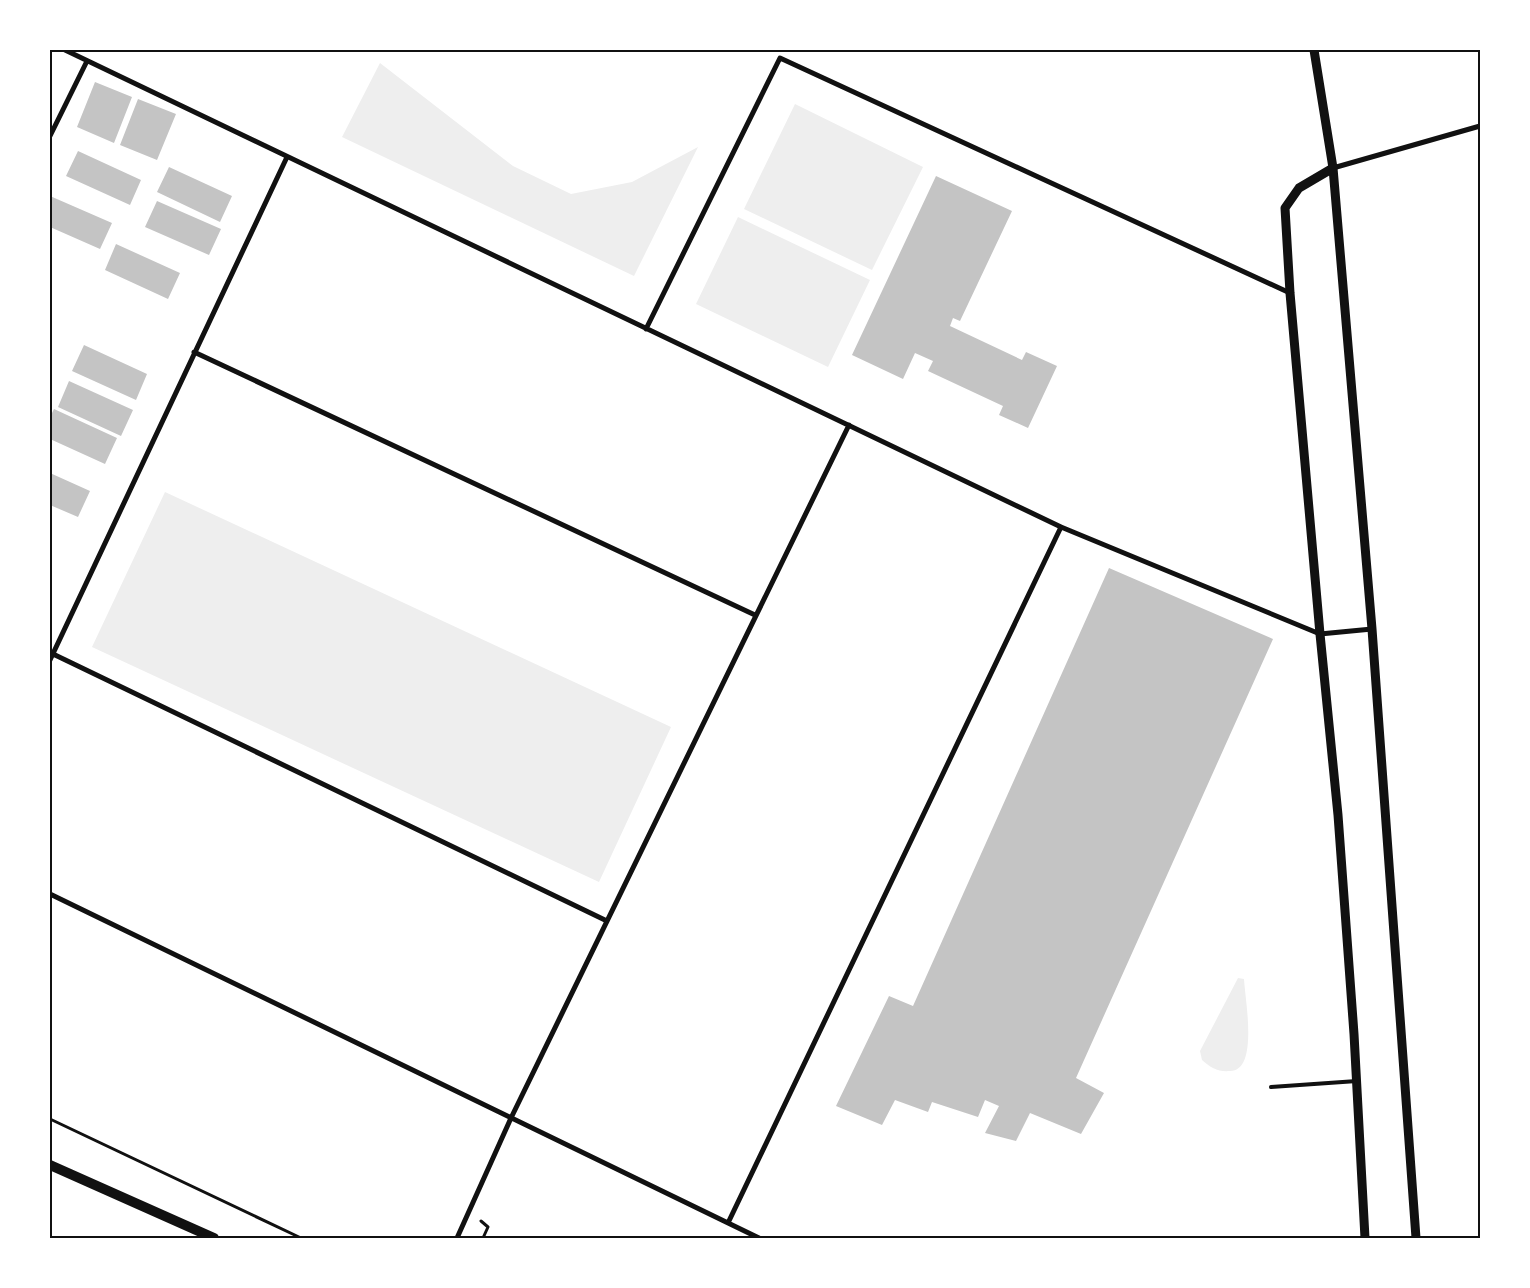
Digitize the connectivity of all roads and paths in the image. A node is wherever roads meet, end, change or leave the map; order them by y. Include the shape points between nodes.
1 (65, 50) edge
2 (1314, 50) edge
3 (87, 61) junction
4 (1480, 126) edge
5 (50, 136) edge
6 (287, 157) junction
7 (1333, 168) junction
8 (1290, 293) junction
9 (646, 329) junction
10 (194, 352) junction
11 (849, 426) junction
12 (1061, 527) junction
13 (754, 615) junction
14 (1372, 629) junction
15 (1320, 634) junction
16 (53, 654) junction
17 (50, 660) edge
18 (50, 894) edge
19 (607, 921) junction
20 (1356, 1081) junction
21 (1271, 1087) dead end
22 (511, 1118) junction
23 (50, 1119) edge
24 (50, 1165) edge
25 (728, 1223) junction
26 (214, 1238) edge
27 (301, 1238) edge
28 (457, 1238) edge
29 (759, 1238) edge
30 (1365, 1238) edge
31 (1416, 1238) edge

1 - 3 street
2 - 7 street
3 - 5 street
3 - 6 street
4 - 7 street
6 - 9 street
6 - 10 street
7 - 8 street via 1299,188 1285,208
7 - 14 street
8 - 9 street via 780,58
8 - 15 street
9 - 11 street
10 - 13 street
10 - 16 street
11 - 12 street
11 - 13 street
12 - 15 street
12 - 25 street
13 - 19 street
14 - 15 street
14 - 31 street
15 - 20 street via 1338,815
16 - 17 street
16 - 19 street
18 - 22 street
19 - 22 street
20 - 21 lane
20 - 30 street
22 - 25 street
22 - 28 street
23 - 27 path
24 - 26 main road
25 - 29 street

